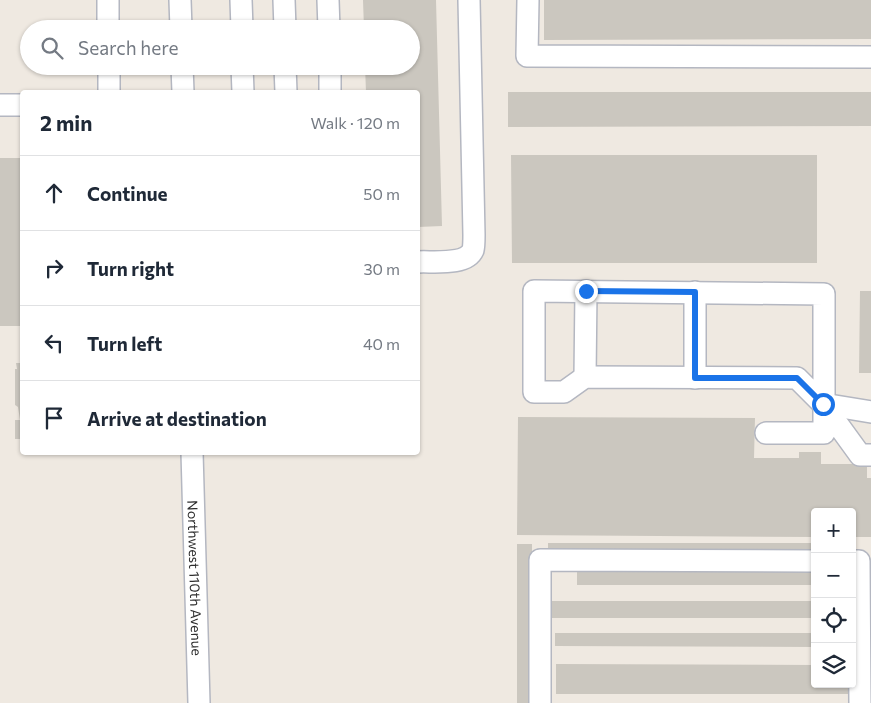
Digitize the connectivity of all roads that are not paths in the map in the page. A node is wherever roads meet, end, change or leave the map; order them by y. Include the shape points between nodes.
1 (108, 0) edge
2 (180, 0) edge
3 (241, 0) edge
4 (284, 0) edge
5 (328, 0) edge
6 (468, 0) edge
7 (528, 0) edge
8 (108, 20) edge
9 (181, 20) edge
10 (242, 20) edge
11 (284, 20) edge
12 (329, 20) edge
13 (871, 57) edge
14 (109, 75) edge
15 (182, 75) edge
16 (242, 75) edge
17 (285, 75) edge
18 (330, 75) edge
19 (109, 90) edge
20 (182, 90) edge
21 (243, 90) edge
22 (286, 90) edge
23 (330, 90) edge
24 (0, 105) edge
25 (20, 105) edge
26 (420, 262) edge
27 (586, 291) junction
28 (695, 292) junction
29 (585, 377) junction
30 (695, 378) junction
31 (871, 400) edge
32 (823, 404) junction
33 (871, 412) edge
34 (766, 433) dead end
35 (192, 455) edge
36 (871, 455) edge
37 (811, 561) edge
38 (856, 561) edge
39 (198, 703) edge
40 (540, 703) edge
41 (860, 703) edge

1 - 8 street
2 - 9 street
3 - 10 street
4 - 11 street
5 - 12 street
6 - 26 street via 473,250 468,257 458,261
7 - 13 street via 527,56
14 - 19 street
15 - 20 street
16 - 21 street
17 - 22 street
18 - 23 street
24 - 25 street
27 - 28 street
27 - 29 street
27 - 29 street via 534,290 534,392 564,392
28 - 30 street
28 - 32 street via 824,294
29 - 30 street
30 - 32 street via 797,378
31 - 32 street
32 - 33 street
32 - 34 street via 824,433
32 - 36 street via 860,455
35 - 39 street, Northwest 110th Avenue
37 - 40 street via 540,560
38 - 41 street via 859,561

